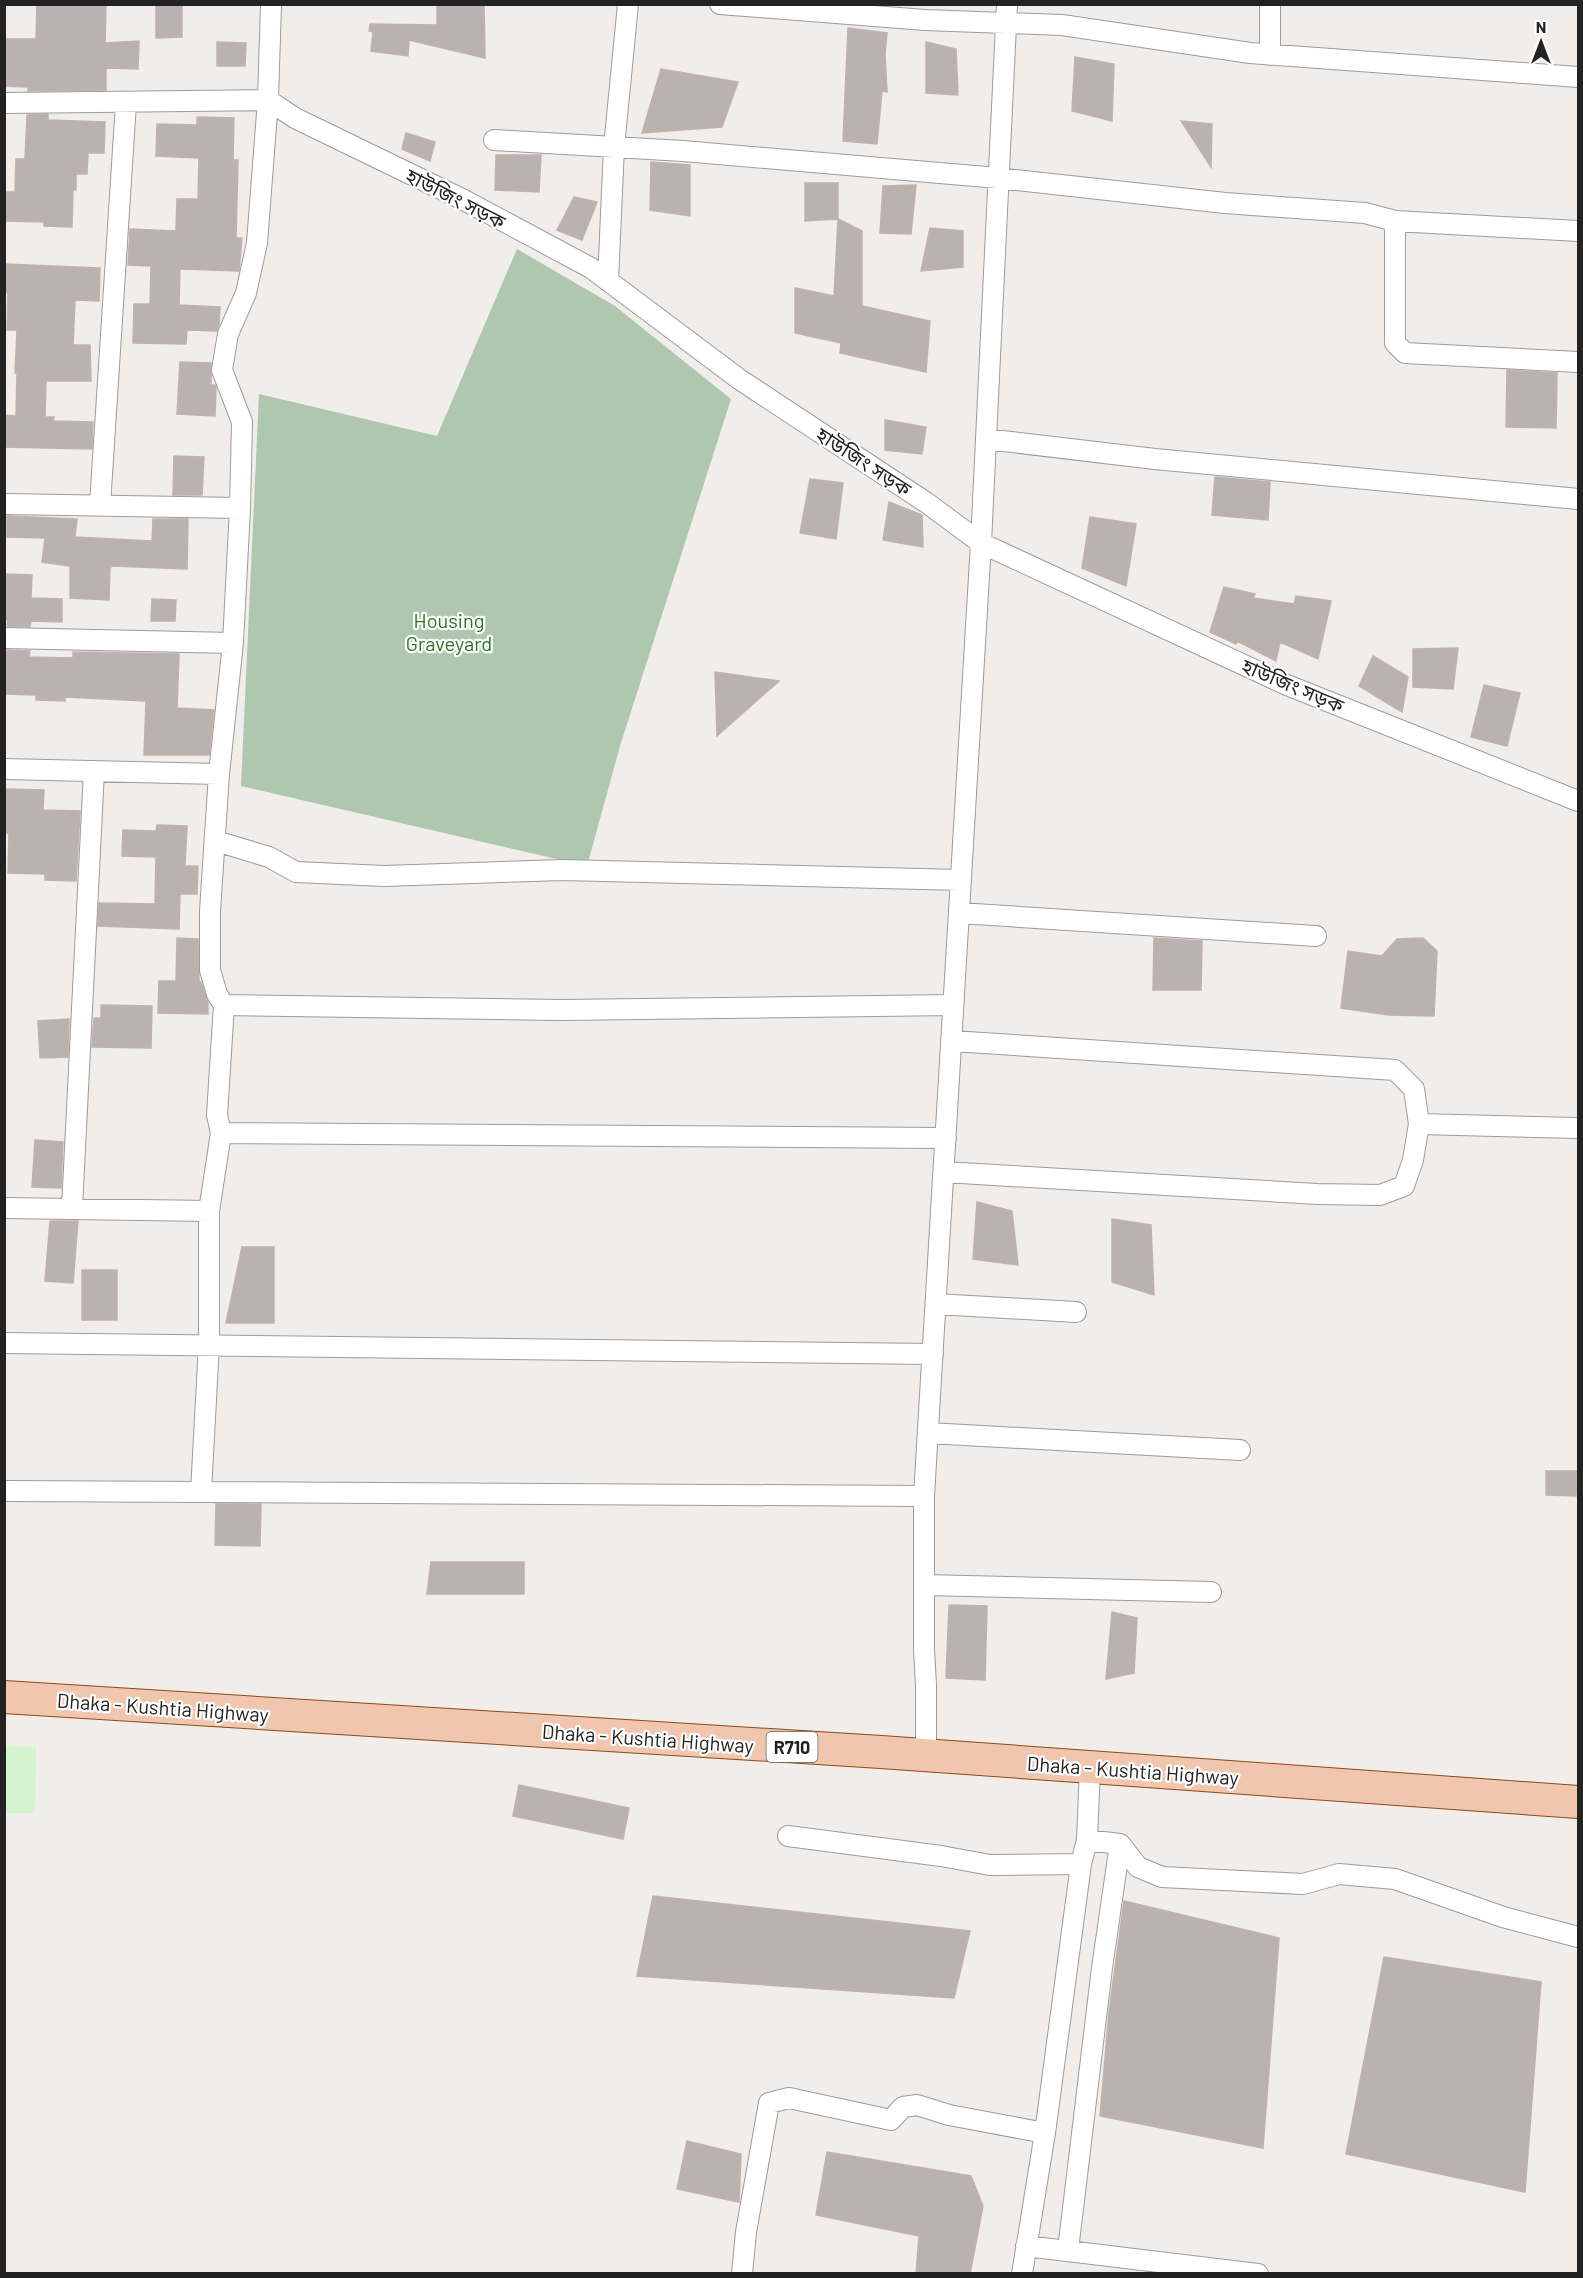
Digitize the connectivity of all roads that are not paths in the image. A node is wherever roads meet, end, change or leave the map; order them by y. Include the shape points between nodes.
1 (271, 4) edge
2 (627, 4) edge
3 (720, 4) edge
4 (1270, 4) edge
5 (814, 8) edge
6 (1007, 14) edge
7 (1270, 55) junction
8 (1578, 77) edge
9 (268, 100) junction
10 (4, 103) edge
11 (126, 103) junction
12 (494, 140) dead end
13 (614, 147) junction
14 (998, 178) junction
15 (1395, 221) junction
16 (1578, 231) edge
17 (608, 280) junction
18 (1578, 362) edge
19 (986, 439) junction
20 (1578, 498) edge
21 (4, 504) edge
22 (100, 505) junction
23 (240, 508) junction
24 (981, 543) junction
25 (4, 638) edge
26 (233, 643) junction
27 (4, 769) edge
28 (94, 771) junction
29 (219, 774) junction
30 (1578, 801) edge
31 (216, 841) junction
32 (961, 880) junction
33 (959, 913) junction
34 (1316, 936) dead end
35 (224, 1005) junction
36 (953, 1005) junction
37 (952, 1041) junction
38 (1419, 1124) junction
39 (1578, 1128) edge
40 (221, 1133) junction
41 (946, 1138) junction
42 (944, 1172) junction
43 (4, 1208) edge
44 (72, 1208) junction
45 (209, 1211) junction
46 (936, 1304) junction
47 (1076, 1312) dead end
48 (4, 1343) edge
49 (209, 1344) junction
50 (933, 1354) junction
51 (928, 1433) junction
52 (1240, 1450) dead end
53 (4, 1491) edge
54 (201, 1492) junction
55 (924, 1496) junction
56 (925, 1585) junction
57 (1211, 1592) dead end
58 (4, 1697) edge
59 (926, 1756) junction
60 (1090, 1767) junction
61 (1578, 1802) edge
62 (788, 1836) dead end
63 (1087, 1840) junction
64 (1120, 1844) junction
65 (1081, 1864) junction
66 (1578, 1937) edge
67 (1045, 2133) junction
68 (1026, 2246) junction
69 (1068, 2250) junction
70 (1150, 2267) edge
71 (742, 2274) edge
72 (1022, 2274) edge
73 (1258, 2274) edge

1 - 9 street
2 - 13 street
3 - 5 street
4 - 7 street
5 - 6 street
6 - 7 street
6 - 14 street
7 - 8 street
9 - 11 street
9 - 17 street, হাউজিং সড়ক via 295,118 464,200
9 - 23 street via 257,243 246,293 228,334 222,370 242,422
10 - 11 street
11 - 22 street
12 - 13 street
13 - 14 street
13 - 17 street
14 - 15 street via 1226,203 1365,213
14 - 19 street
15 - 16 street
15 - 18 street via 1395,343 1405,353
17 - 24 street, হাউজিং সড়ক via 739,379 927,502
19 - 20 street via 1155,459
19 - 24 street
21 - 22 street
22 - 23 street
23 - 26 street
24 - 30 street, হাউজিং সড়ক via 1287,685
24 - 32 street
25 - 26 street
26 - 29 street
27 - 28 street
28 - 29 street
28 - 44 street
29 - 31 street
31 - 32 street via 269,857 296,872 384,876 563,870
31 - 35 street via 210,970
32 - 33 street
33 - 34 street
33 - 36 street
35 - 36 street via 561,1010
35 - 40 street via 217,1115
36 - 37 street
37 - 38 street via 1395,1070 1414,1089
37 - 41 street
38 - 39 street
38 - 42 street via 1404,1186 1380,1195
40 - 41 street
40 - 45 street
41 - 42 street
42 - 46 street
43 - 44 street
44 - 45 street
45 - 49 street
46 - 47 street
46 - 50 street
48 - 49 street
49 - 50 street
49 - 54 street
50 - 51 street
51 - 52 street
51 - 55 street
53 - 54 street
54 - 55 street
55 - 56 street
56 - 57 street
56 - 59 street
58 - 59 main road, Dhaka - Kushtia Highway / R710
59 - 60 main road, Dhaka - Kushtia Highway / R710
60 - 61 main road, Dhaka - Kushtia Highway / R710
60 - 63 street
62 - 65 street via 990,1865
63 - 64 street
63 - 65 street
64 - 66 street via 1138,1867 1162,1877 1303,1884 1339,1874 1395,1879 1503,1917
64 - 69 street
65 - 67 street
67 - 68 street
67 - 71 street via 917,2105 903,2107 891,2120 789,2098 769,2103
68 - 69 street
68 - 72 street
69 - 70 street
70 - 73 street

